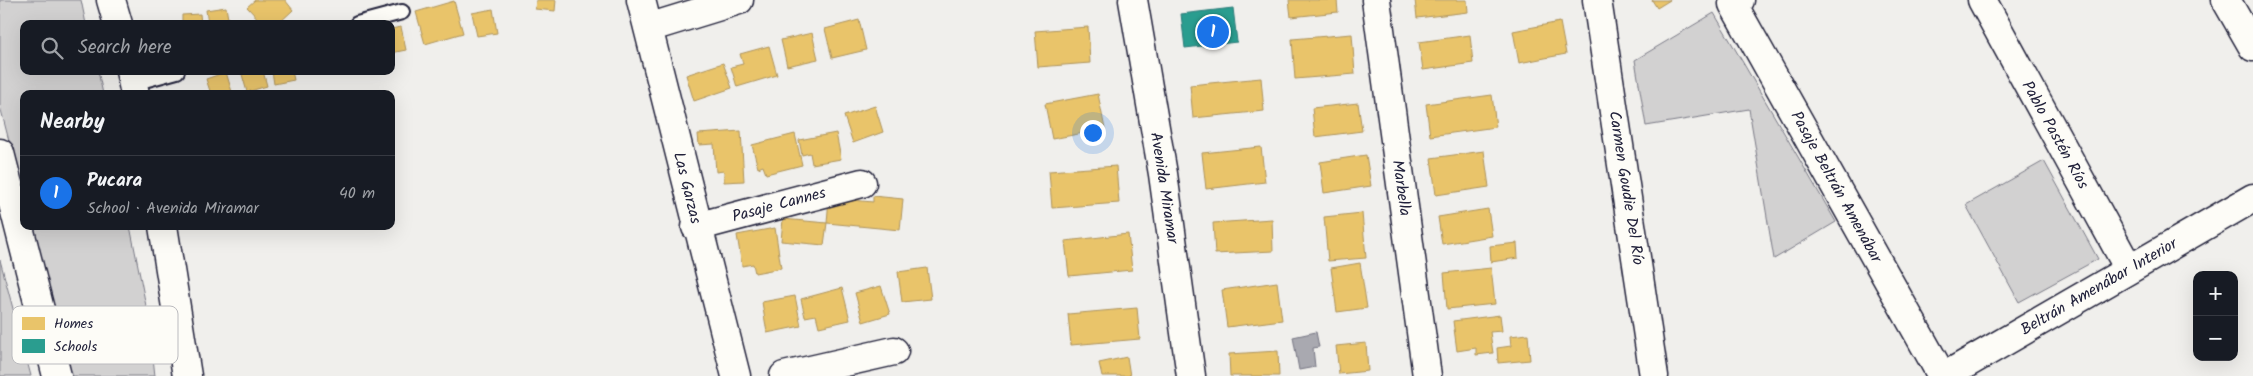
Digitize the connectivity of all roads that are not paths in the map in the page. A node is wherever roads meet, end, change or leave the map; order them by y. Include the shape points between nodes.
1 (111, 0) edge
2 (641, 0) edge
3 (739, 0) edge
4 (1133, 0) edge
5 (1376, 0) edge
6 (1597, 0) edge
7 (1740, 0) edge
8 (1982, 0) edge
9 (2226, 0) edge
10 (402, 12) dead end
11 (117, 20) edge
12 (372, 20) edge
13 (648, 28) junction
14 (2253, 47) edge
15 (162, 75) edge
16 (132, 83) edge
17 (0, 153) edge
18 (862, 183) dead end
19 (2253, 198) edge
20 (696, 227) junction
21 (164, 230) edge
22 (2129, 269) junction
23 (39, 306) edge
24 (176, 306) edge
25 (178, 320) edge
26 (894, 351) dead end
27 (187, 376) edge
28 (736, 376) edge
29 (784, 376) edge
30 (1191, 376) edge
31 (1427, 376) edge
32 (1654, 376) edge
33 (1944, 376) edge

1 - 11 main road
2 - 13 main road, Las Garzas
3 - 13 main road
4 - 30 main road, Avenida Miramar
5 - 31 main road, Marbella
6 - 32 main road, Carmen Goudie Del Río
7 - 33 main road, Pasaje Beltrán Amenábar via 1733,4
8 - 22 main road, Pablo Pastén Ríos
9 - 14 main road
10 - 12 lane
13 - 20 main road, Las Garzas
15 - 16 lane
17 - 23 main road
18 - 20 main road, Pasaje Cannes
19 - 22 main road, Beltrán Amenábar Interior
20 - 28 main road, Las Garzas
21 - 24 main road
22 - 33 main road, Beltrán Amenábar Interior
25 - 27 main road
26 - 29 main road

